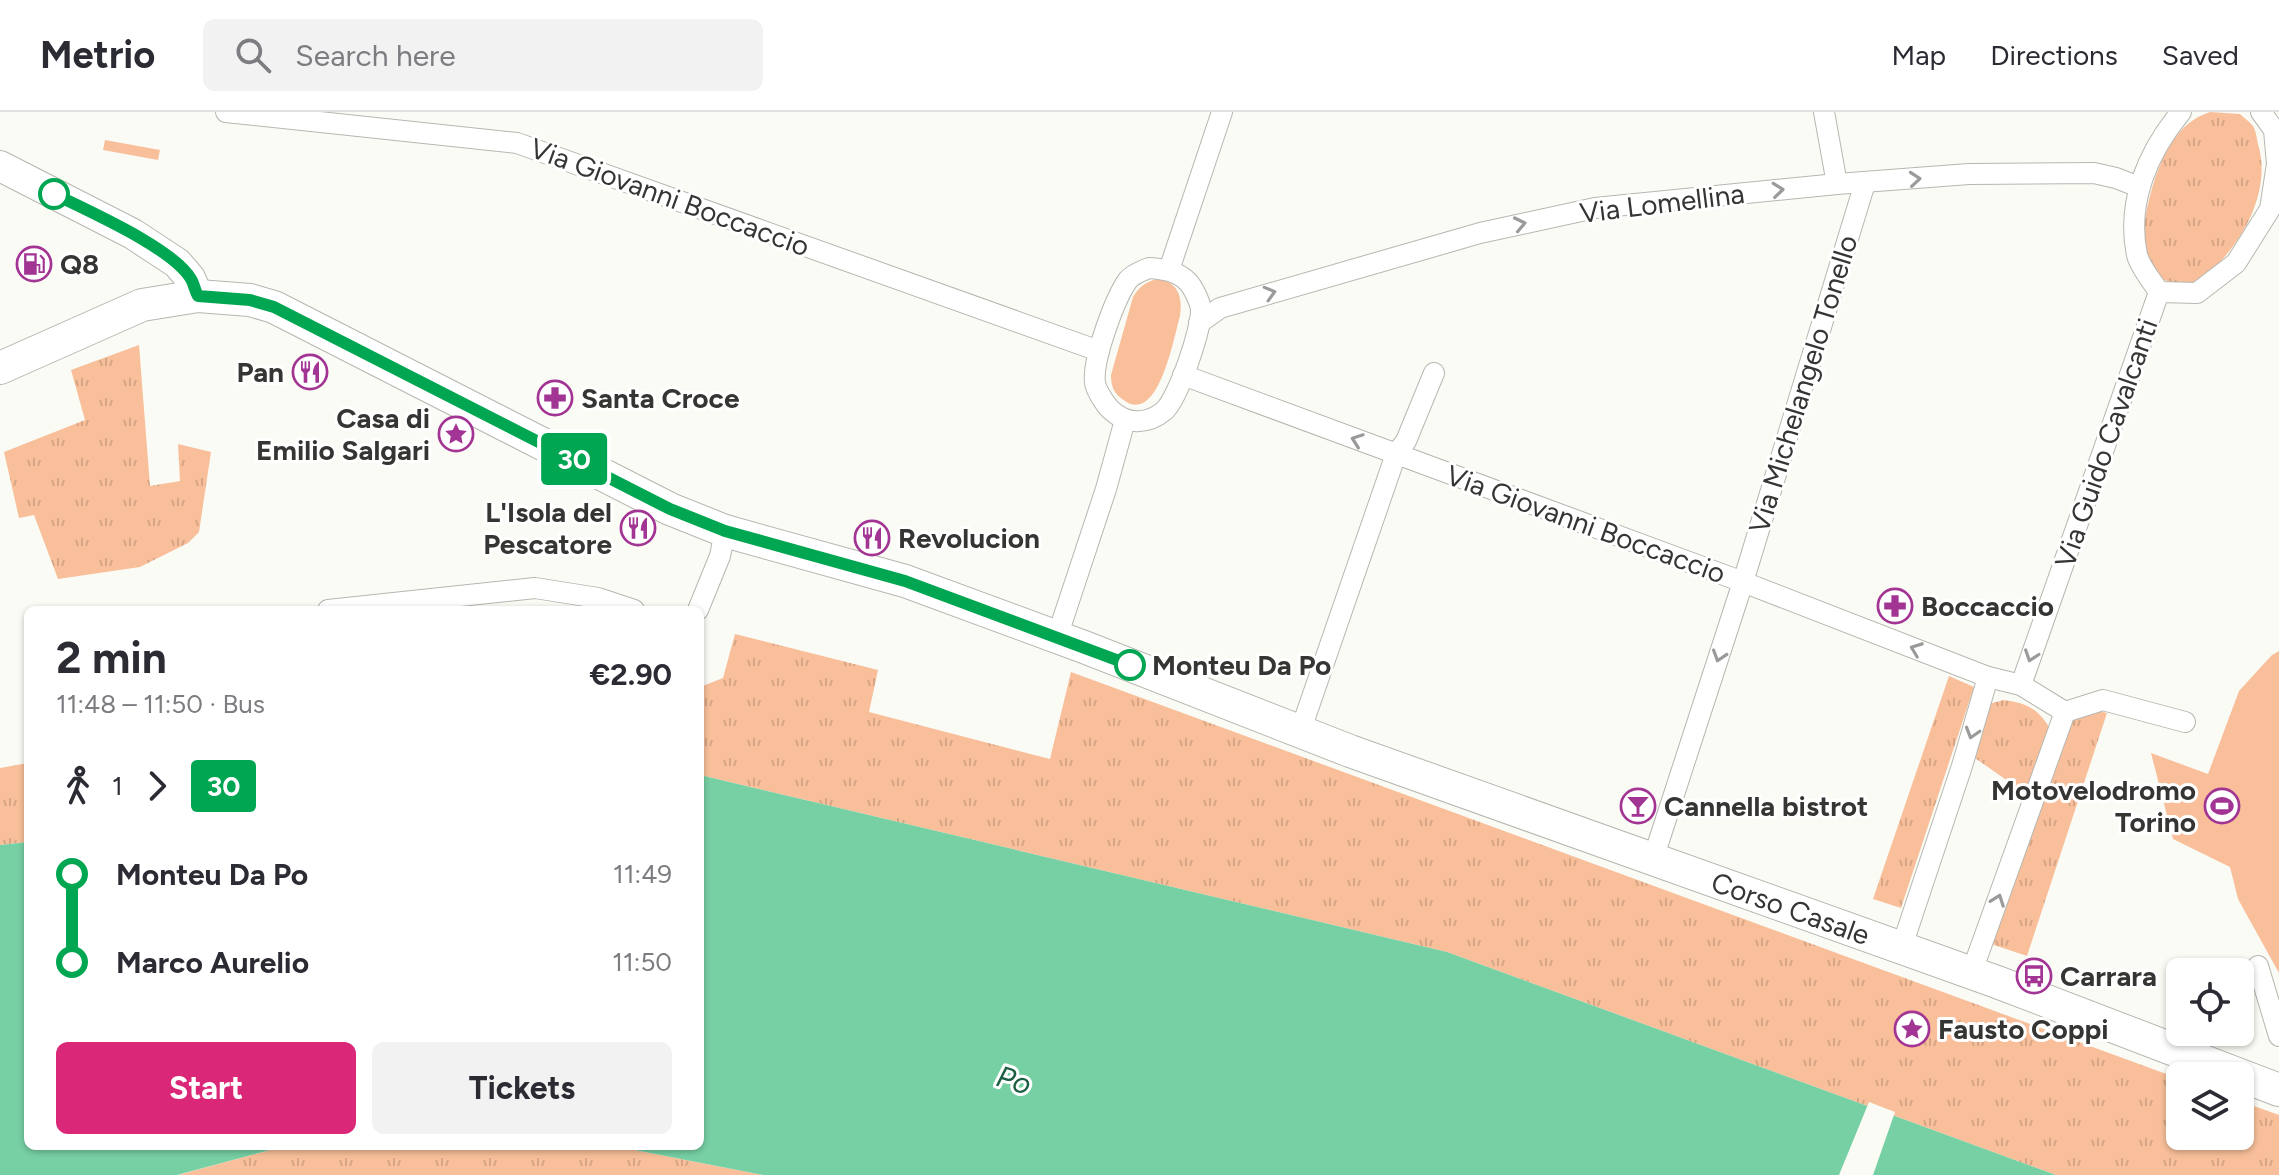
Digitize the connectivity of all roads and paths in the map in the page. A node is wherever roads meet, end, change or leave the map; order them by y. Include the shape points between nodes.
1 (226, 112) edge
2 (1222, 112) edge
3 (1824, 112) edge
4 (2181, 112) edge
5 (2261, 112) edge
6 (0, 166) edge
7 (1865, 183) junction
8 (1837, 184) junction
9 (2139, 187) junction
10 (2275, 211) edge
11 (1169, 270) junction
12 (2159, 292) junction
13 (198, 296) junction
14 (1199, 323) junction
15 (1099, 351) junction
16 (0, 367) edge
17 (1434, 373) dead end
18 (1183, 375) junction
19 (1125, 420) junction
20 (1396, 454) junction
21 (725, 531) junction
22 (1743, 582) junction
23 (366, 606) edge
24 (622, 606) edge
25 (700, 606) edge
26 (1057, 637) junction
27 (1988, 677) junction
28 (2021, 685) junction
29 (2065, 712) junction
30 (2185, 722) dead end
31 (1300, 732) junction
32 (1653, 859) junction
33 (1901, 949) junction
34 (2258, 966) dead end
35 (1971, 974) junction
36 (2279, 1036) edge
37 (2279, 1090) edge

1 - 15 street, Via Giovanni Boccaccio via 517,143
2 - 11 street
3 - 8 street
4 - 9 street
5 - 10 street via 2274,130
6 - 13 main road via 133,234 177,263
7 - 8 street, Via Lomellina
7 -> 9 street, Via Lomellina via 1969,174 2094,173
7 - 22 street, Via Michelangelo Tonello
14 -> 8 street, Via Lomellina via 1220,308 1494,230 1595,208
9 - 12 street via 2134,209 2137,257
10 - 12 street via 2236,263 2197,293
11 - 14 street via 1190,283 1201,307
11 - 15 street via 1149,268 1130,277
12 -> 28 street, Via Guido Cavalcanti
13 - 16 main road, Corso Casale via 142,305
13 - 21 main road, Corso Casale via 274,307 670,509
14 - 18 street
15 - 19 street via 1095,384 1108,408
17 - 20 street
18 - 19 street via 1166,409 1146,422
20 -> 18 street, Via Giovanni Boccaccio
19 - 26 street
20 - 22 street, Via Giovanni Boccaccio
20 - 31 street
21 - 25 street
21 - 26 main road, Corso Casale via 905,581
27 -> 22 street, Via Giovanni Boccaccio
22 -> 32 street, Via Michelangelo Tonello
23 - 24 street via 535,588
26 - 31 main road, Corso Casale
27 - 28 street, Via Giovanni Boccaccio
27 -> 33 street
28 - 29 street, Via Giovanni Boccaccio
29 - 30 street via 2103,700
35 -> 29 street
31 - 32 main road, Corso Casale
32 - 33 main road, Corso Casale
33 - 35 main road, Corso Casale
34 - 36 street
35 - 37 main road, Corso Casale

